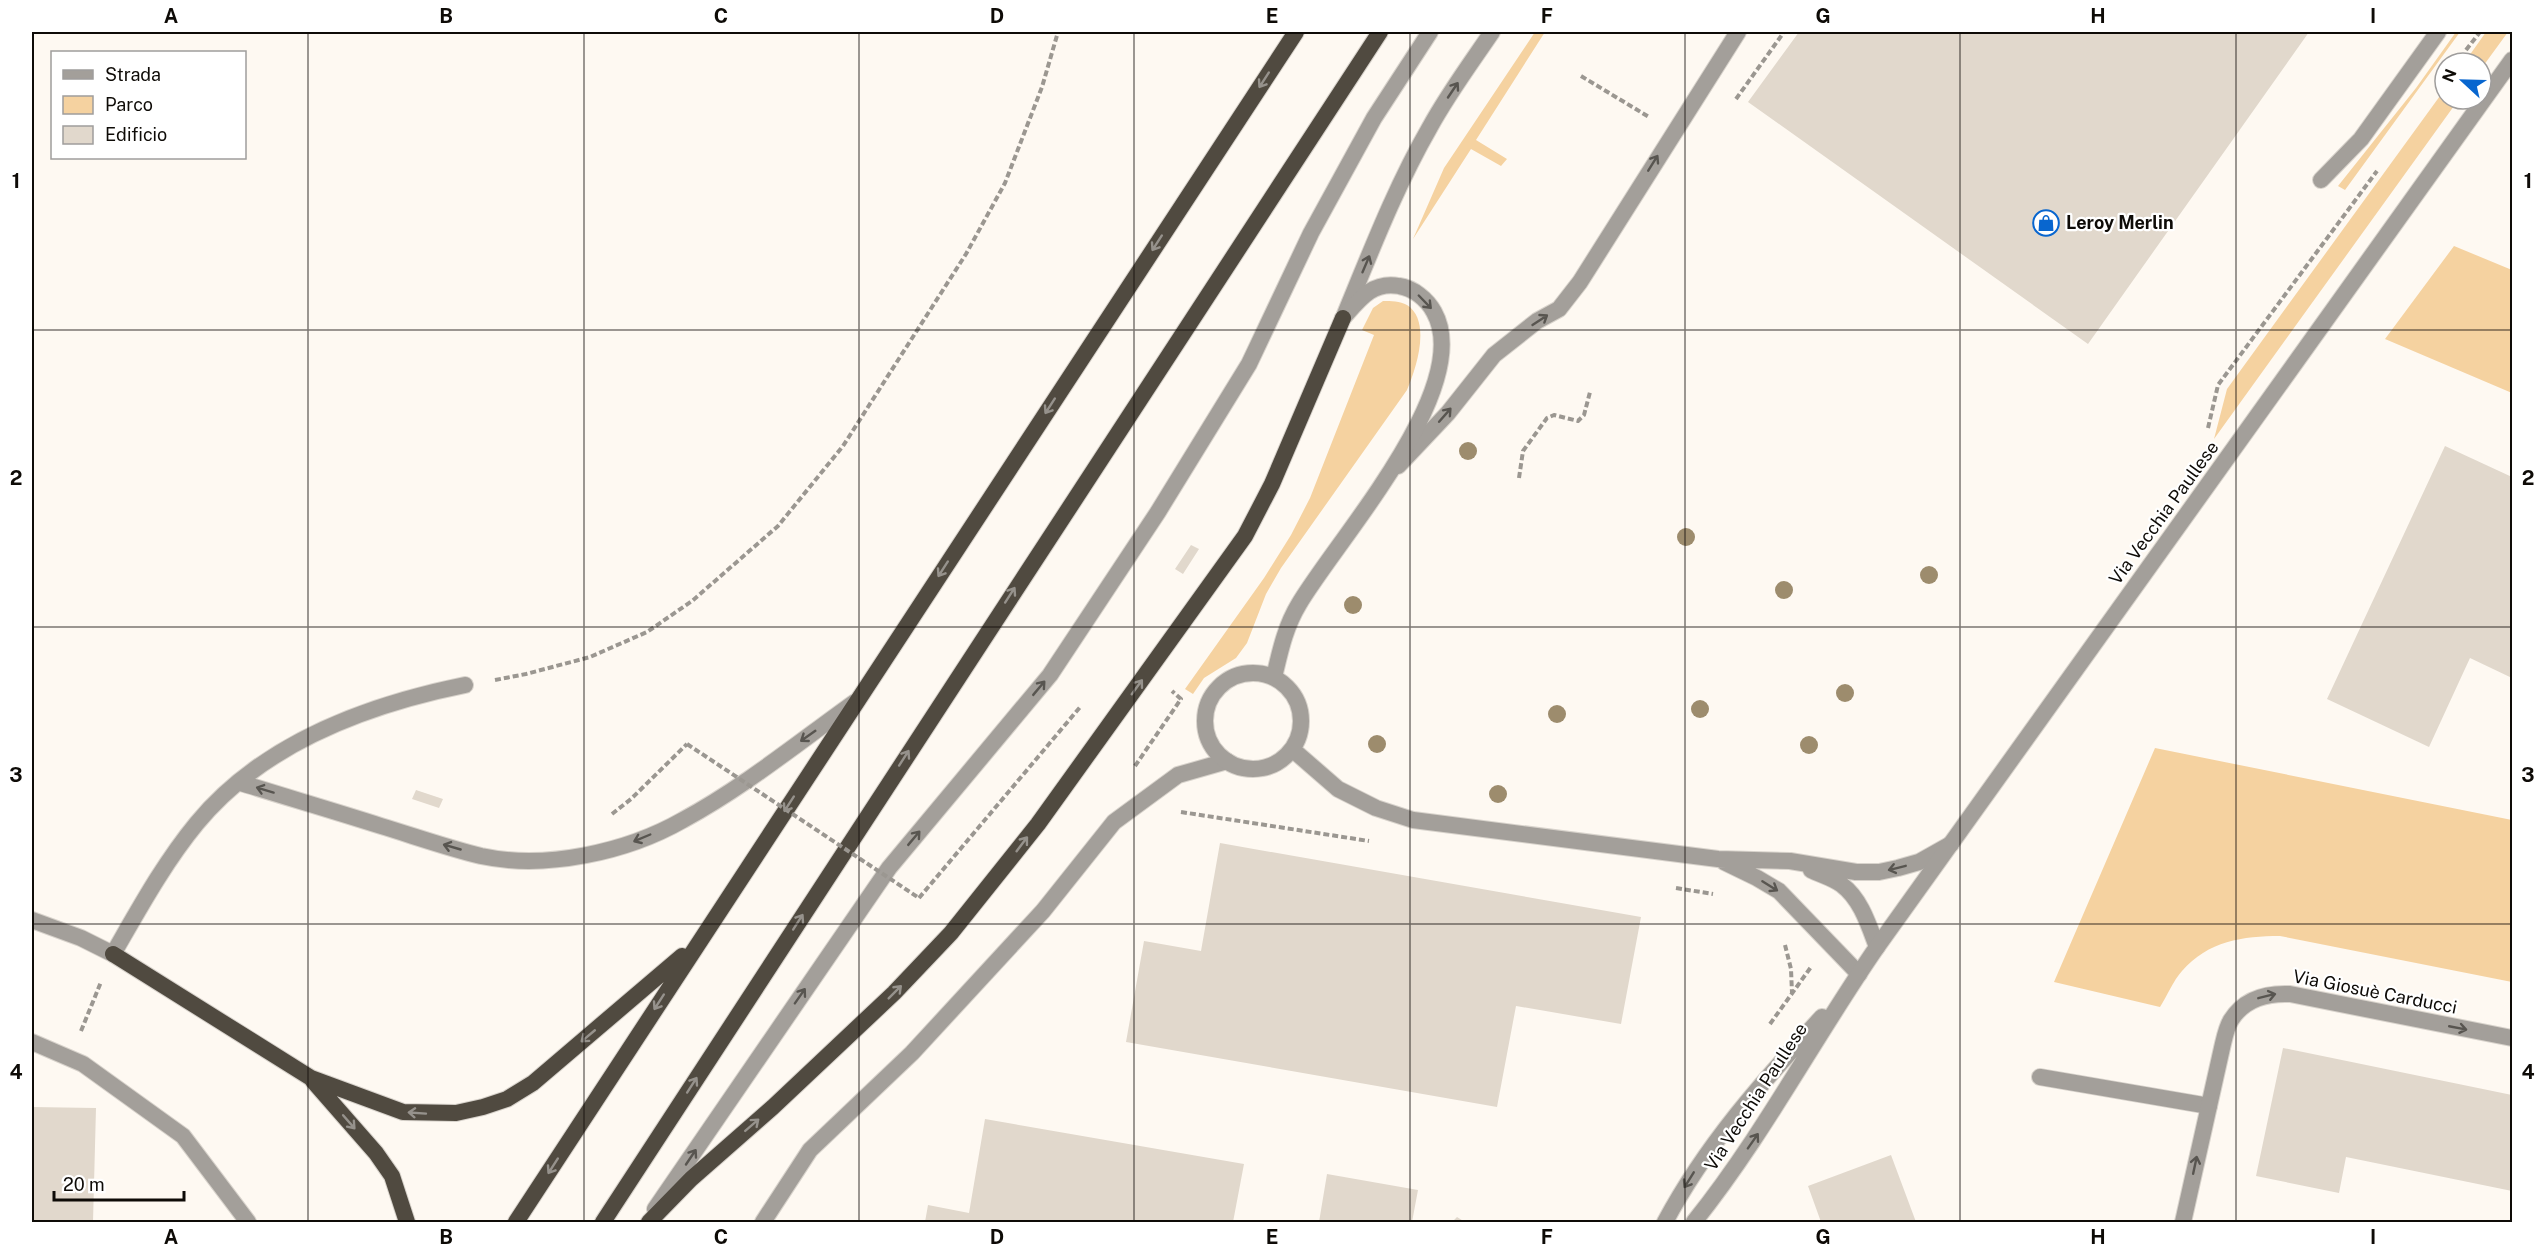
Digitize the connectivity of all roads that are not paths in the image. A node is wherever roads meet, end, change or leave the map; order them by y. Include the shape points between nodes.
1 (1296, 32) edge
2 (1380, 32) edge
3 (1430, 32) edge
4 (1492, 32) edge
5 (1737, 32) edge
6 (2438, 32) edge
7 (2512, 60) edge
8 (2321, 180) dead end
9 (1343, 318) junction
10 (1391, 473) junction
11 (1274, 677) junction
12 (465, 685) road end
13 (855, 702) junction
14 (1292, 749) junction
15 (1227, 761) junction
16 (238, 782) junction
17 (1951, 844) junction
18 (1718, 859) junction
19 (1791, 861) junction
20 (32, 920) edge
21 (697, 944) junction
22 (1877, 947) junction
23 (113, 954) junction
24 (1858, 974) junction
25 (1847, 990) junction
26 (2512, 1038) edge
27 (32, 1042) edge
28 (2040, 1077) dead end
29 (311, 1078) junction
30 (2209, 1106) junction
31 (248, 1222) edge
32 (407, 1222) edge
33 (516, 1222) edge
34 (603, 1222) edge
35 (647, 1222) edge
36 (763, 1222) edge
37 (1665, 1222) edge
38 (1694, 1222) edge
39 (2183, 1222) edge

1 -> 13 highway
34 -> 2 highway
35 -> 3 street via 889,868 1050,675 1158,512 1249,364 1328,201 1374,117
9 -> 4 street via 1407,170 1443,104
10 -> 5 street via 1448,413 1494,355 1558,309 1580,282
6 - 8 street via 2361,139
7 - 17 street, Via Vecchia Paullese
9 -> 10 street via 1365,292 1394,285 1420,296 1439,321 1440,357 1433,388
35 -> 9 highway via 894,993 1002,871 1245,536 1272,484
10 - 11 street via 1297,607 1283,639
11 - 14 street via 1297,700 1300,734
11 - 15 street via 1243,674 1228,680 1208,705 1208,736
12 - 16 street via 375,708 304,738
13 -> 16 street via 734,789 682,821 624,845 572,857 544,860 483,856
13 -> 21 highway
14 - 15 street via 1268,767 1240,767
14 - 18 street via 1338,789 1376,808 1413,820
15 - 36 street via 1178,775 1114,822 1043,911 912,1053 810,1150
16 - 23 street via 198,822 160,875
17 -> 19 street via 1919,862 1879,872
17 - 22 street, Via Vecchia Paullese
18 - 19 street
18 -> 24 street via 1779,891
19 - 22 street via 1841,884 1851,893
20 - 23 street
21 -> 29 highway via 532,1083 507,1099 456,1113 403,1112
21 -> 33 highway
22 - 24 street, Via Vecchia Paullese
23 - 29 highway
24 - 25 street, Via Vecchia Paullese
25 -> 37 street, Via Vecchia Paullese via 1755,1089 1692,1176
38 -> 25 street, Via Vecchia Paullese via 1764,1126
30 -> 26 street, Via Giosuè Carducci via 2231,1020 2248,1003 2267,993 2290,994
27 - 31 street via 83,1064 183,1136
28 - 30 street
29 -> 32 highway via 392,1176
39 -> 30 street, Via Giosuè Carducci

